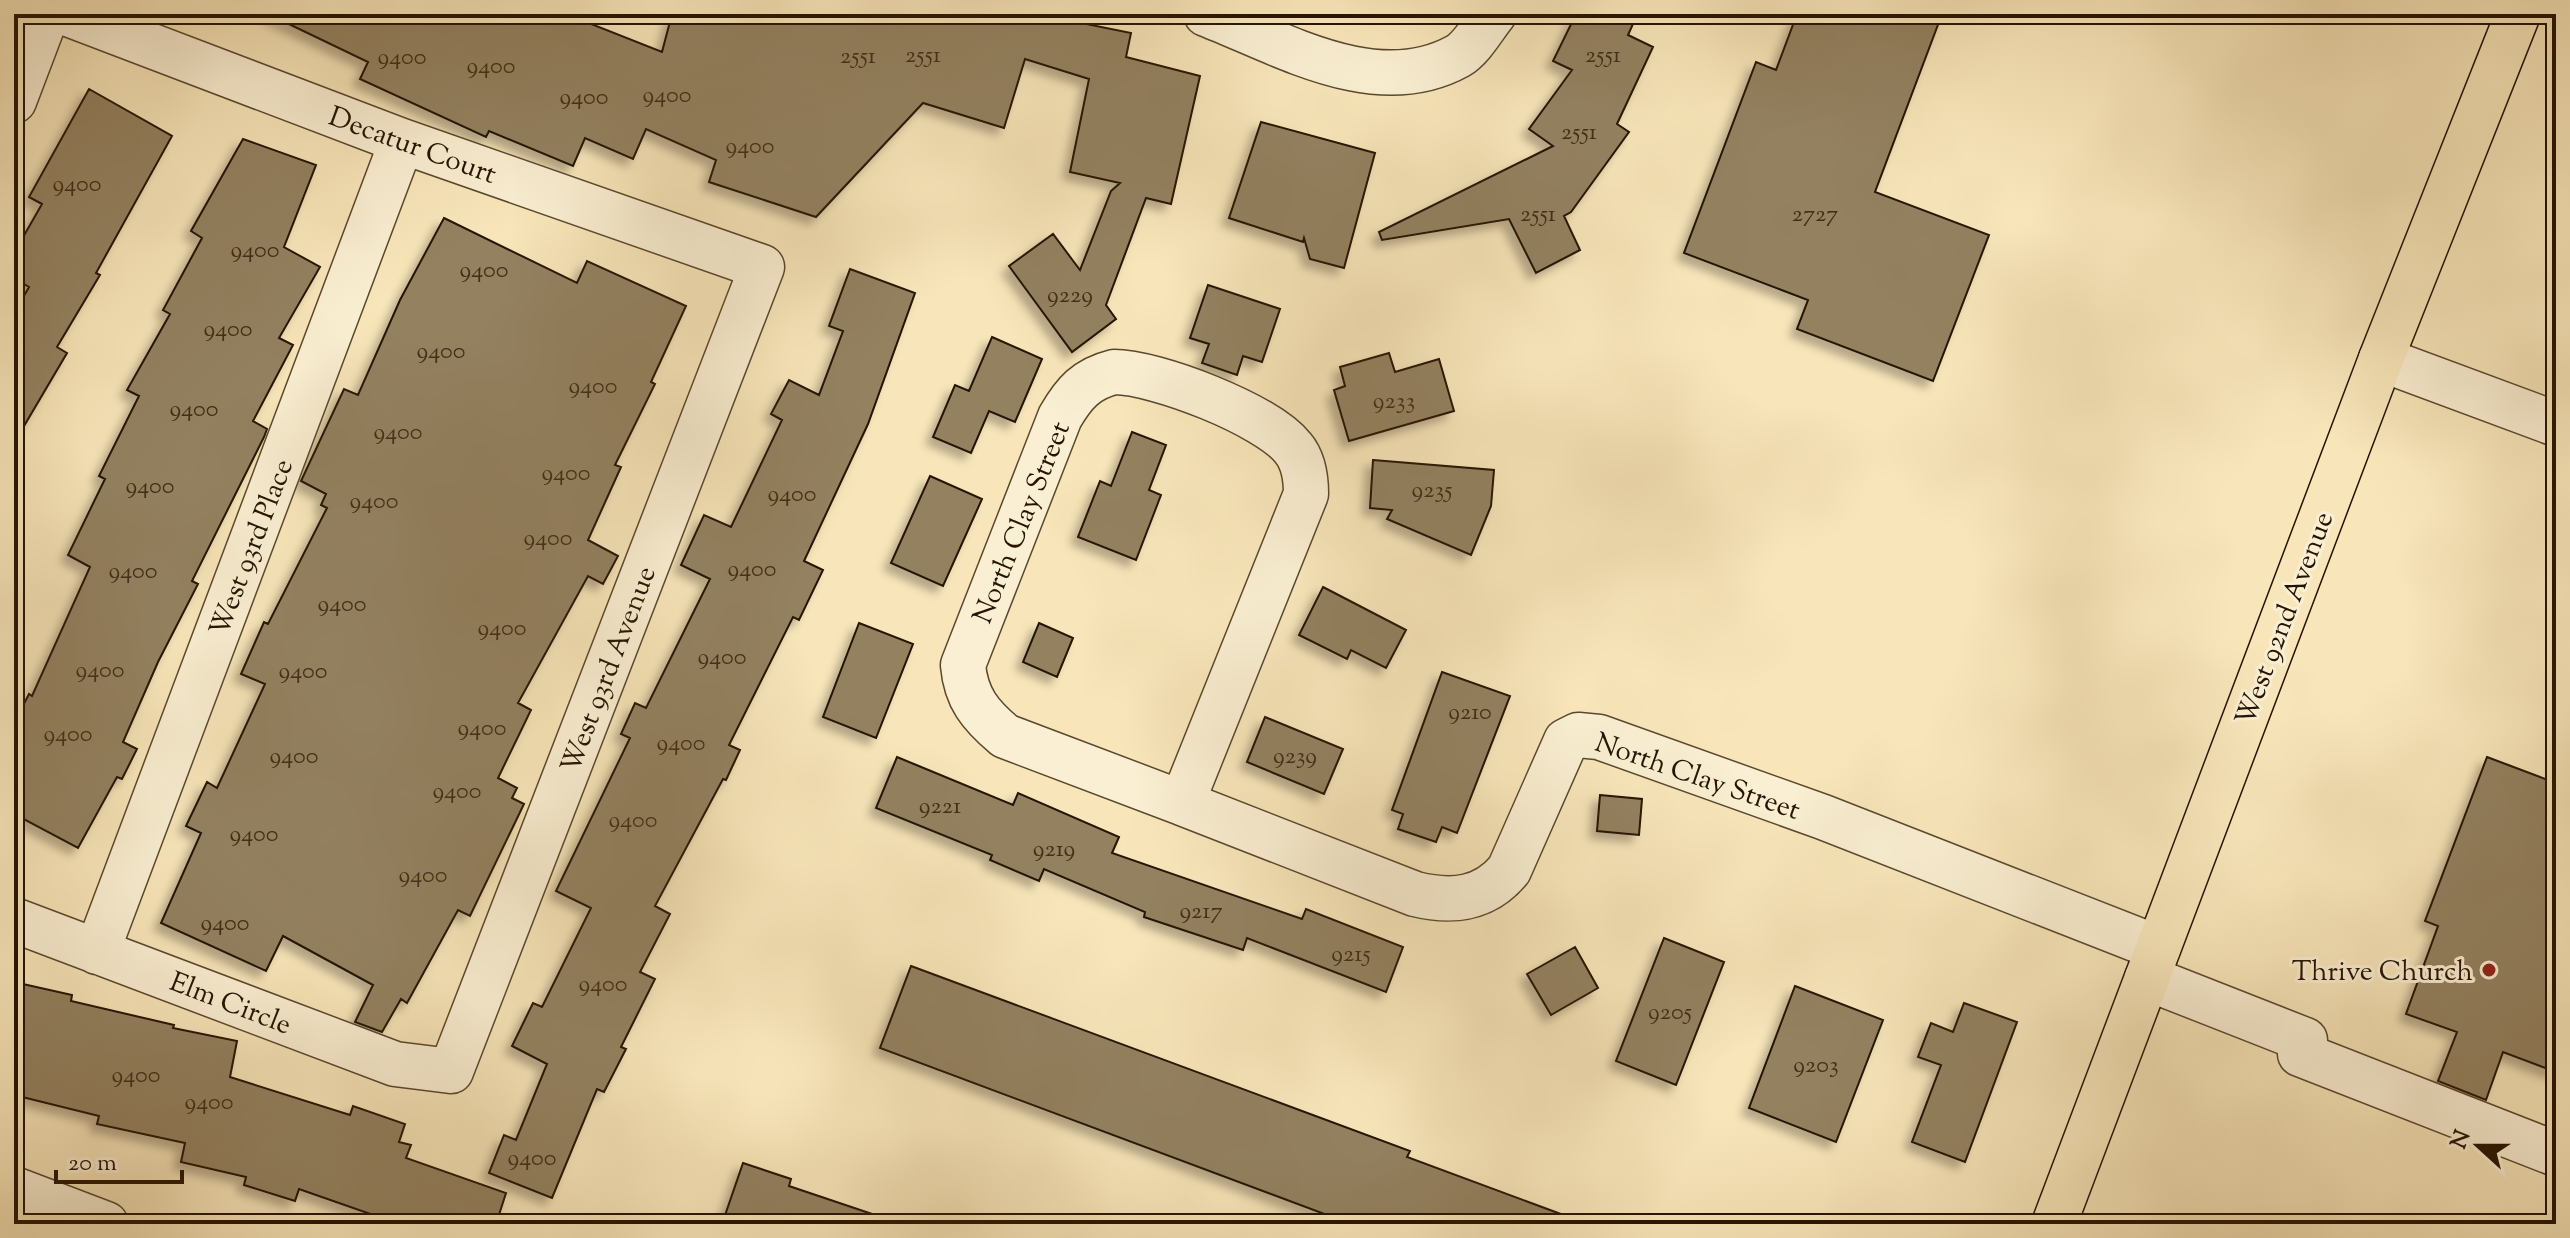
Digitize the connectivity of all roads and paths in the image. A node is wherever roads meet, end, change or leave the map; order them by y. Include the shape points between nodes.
1 (47, 14) edge
2 (68, 14) edge
3 (1206, 14) edge
4 (1494, 14) edge
5 (2518, 14) edge
6 (14, 101) edge
7 (402, 141) junction
8 (762, 267) joint
9 (2381, 359) junction
10 (2556, 424) edge
11 (1182, 803) junction
12 (14, 920) edge
13 (97, 952) junction
14 (2153, 963) junction
15 (451, 1071) joint
16 (2556, 1154) edge
17 (14, 1189) edge
18 (88, 1221) edge
19 (2054, 1224) edge

1 - 6 street
2 - 7 street, Decatur Court
3 - 4 street via 1349,69 1400,75 1460,55
5 - 9 main road, West 92nd Avenue
7 - 8 street, Decatur Court
7 - 13 street, West 93rd Place
8 - 15 street, West 93rd Avenue
9 - 10 street
9 - 14 main road, West 92nd Avenue
11 - 11 street, North Clay Street via 1005,736 981,716 966,690 963,665 1060,417 1087,382 1114,372 1152,377 1250,416 1295,449 1306,474 1306,494
11 - 14 street, North Clay Street via 1415,894 1439,900 1466,898 1495,887 1509,870 1566,741 1578,735 1599,737 1823,817
12 - 13 street, Elm Circle
13 - 15 street, Elm Circle via 395,1064
14 - 16 street via 2302,1047
14 - 19 main road, West 92nd Avenue
17 - 18 street

